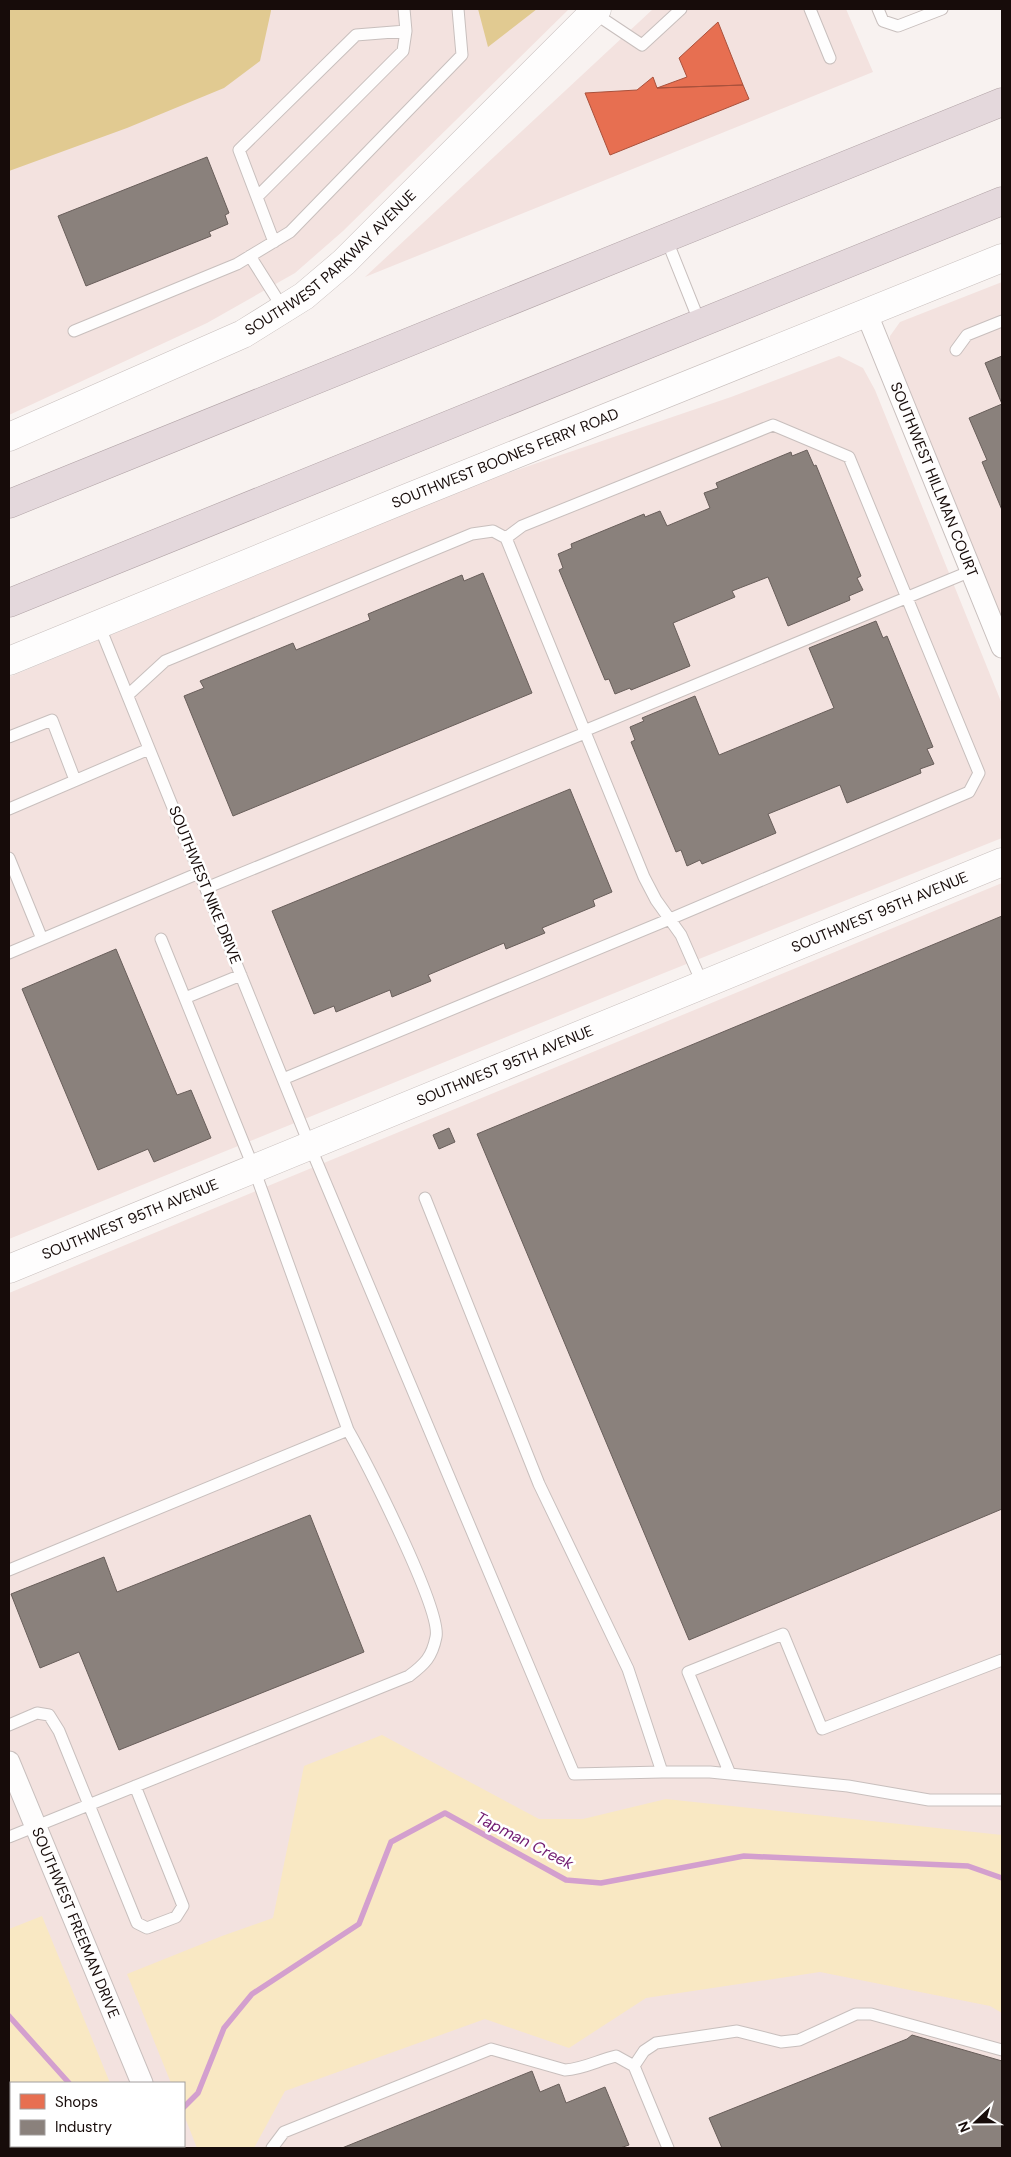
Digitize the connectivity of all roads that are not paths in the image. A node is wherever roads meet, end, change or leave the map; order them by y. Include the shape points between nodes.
1 (404, 9) edge
2 (458, 9) edge
3 (681, 9) edge
4 (810, 9) edge
5 (878, 9) edge
6 (942, 9) edge
7 (594, 10) edge
8 (406, 31) junction
9 (830, 58) dead end
10 (1002, 102) edge
11 (257, 198) junction
12 (1002, 201) edge
13 (666, 238) junction
14 (274, 242) junction
15 (250, 256) junction
16 (1002, 258) edge
17 (284, 310) junction
18 (866, 312) junction
19 (1002, 320) edge
20 (700, 323) junction
21 (74, 331) dead end
22 (956, 350) dead end
23 (9, 437) edge
24 (9, 504) edge
25 (506, 538) junction
26 (971, 571) junction
27 (907, 598) junction
28 (9, 603) edge
29 (100, 625) junction
30 (1002, 647) edge
31 (9, 661) edge
32 (128, 695) junction
33 (585, 732) junction
34 (9, 737) edge
35 (149, 749) junction
36 (75, 780) junction
37 (9, 809) edge
38 (9, 858) edge
39 (1002, 862) edge
40 (200, 873) junction
41 (206, 888) junction
42 (670, 919) junction
43 (42, 939) junction
44 (160, 939) dead end
45 (9, 953) edge
46 (241, 974) junction
47 (703, 984) junction
48 (185, 998) junction
49 (283, 1079) junction
50 (310, 1146) junction
51 (254, 1169) junction
52 (425, 1198) dead end
53 (9, 1269) edge
54 (348, 1430) junction
55 (9, 1570) edge
56 (1002, 1660) edge
57 (9, 1725) edge
58 (9, 1762) edge
59 (662, 1772) junction
60 (730, 1774) junction
61 (135, 1786) junction
62 (1002, 1800) edge
63 (88, 1805) junction
64 (35, 1826) junction
65 (9, 1837) edge
66 (1002, 2050) edge
67 (634, 2066) junction
68 (142, 2082) edge
69 (272, 2148) edge
70 (668, 2148) edge

1 - 8 lane
2 - 14 lane via 462,56 290,232
3 - 7 lane via 642,45
4 - 9 lane
5 - 6 lane via 883,21 898,26
7 - 17 street, SOUTHWEST PARKWAY AVENUE via 344,262
8 - 11 lane via 403,51
8 - 11 lane via 356,35 239,150
10 - 13 highway
11 - 14 lane
12 - 20 highway
13 - 20 lane
13 - 24 highway
14 - 15 lane
15 - 17 lane
15 - 21 lane
16 - 18 street, SOUTHWEST BOONES FERRY ROAD
17 - 23 street, SOUTHWEST PARKWAY AVENUE via 234,338
18 - 26 street, SOUTHWEST HILLMAN COURT
18 - 29 street, SOUTHWEST BOONES FERRY ROAD
19 - 22 lane via 967,335
20 - 28 highway
25 - 27 lane via 522,526 773,425 849,456
25 - 32 lane via 493,531 472,534 165,661
25 - 33 lane
26 - 27 lane
26 - 30 street, SOUTHWEST HILLMAN COURT
27 - 33 lane
27 - 42 lane via 979,773 969,792
29 - 31 street, SOUTHWEST BOONES FERRY ROAD
29 - 32 lane, SOUTHWEST NIKE DRIVE
32 - 35 lane, SOUTHWEST NIKE DRIVE
33 - 41 lane
33 - 42 lane via 644,877
34 - 36 lane via 52,720
35 - 36 lane
35 - 40 lane, SOUTHWEST NIKE DRIVE
36 - 37 lane
38 - 43 lane
39 - 47 street, SOUTHWEST 95TH AVENUE
40 - 41 lane, SOUTHWEST NIKE DRIVE
40 - 43 lane
41 - 46 lane, SOUTHWEST NIKE DRIVE
42 - 47 lane via 682,934
42 - 49 lane
43 - 45 lane
44 - 48 lane
46 - 48 lane
46 - 49 lane, SOUTHWEST NIKE DRIVE
47 - 50 street, SOUTHWEST 95TH AVENUE
48 - 51 lane
49 - 50 lane, SOUTHWEST NIKE DRIVE
50 - 51 street, SOUTHWEST 95TH AVENUE
50 - 59 lane, SOUTHWEST NIKE DRIVE via 574,1774
51 - 53 street, SOUTHWEST 95TH AVENUE
51 - 54 lane
52 - 59 lane via 539,1484 628,1668
54 - 55 lane
54 - 61 lane via 371,1470 430,1603 437,1635 426,1664 409,1676
56 - 60 lane via 822,1729 783,1634 688,1672
57 - 63 lane via 37,1713 50,1715
58 - 64 street, SOUTHWEST FREEMAN DRIVE
59 - 60 lane
60 - 62 lane via 843,1786 929,1800
61 - 63 lane
61 - 63 lane via 183,1906 176,1917 147,1928 137,1923
63 - 64 lane
64 - 65 lane
64 - 68 street, SOUTHWEST FREEMAN DRIVE
66 - 67 lane via 871,2014 856,2014 799,2040 781,2042 736,2031 656,2043 644,2051
67 - 69 lane via 616,2056 565,2070 491,2049 284,2132
67 - 70 lane

